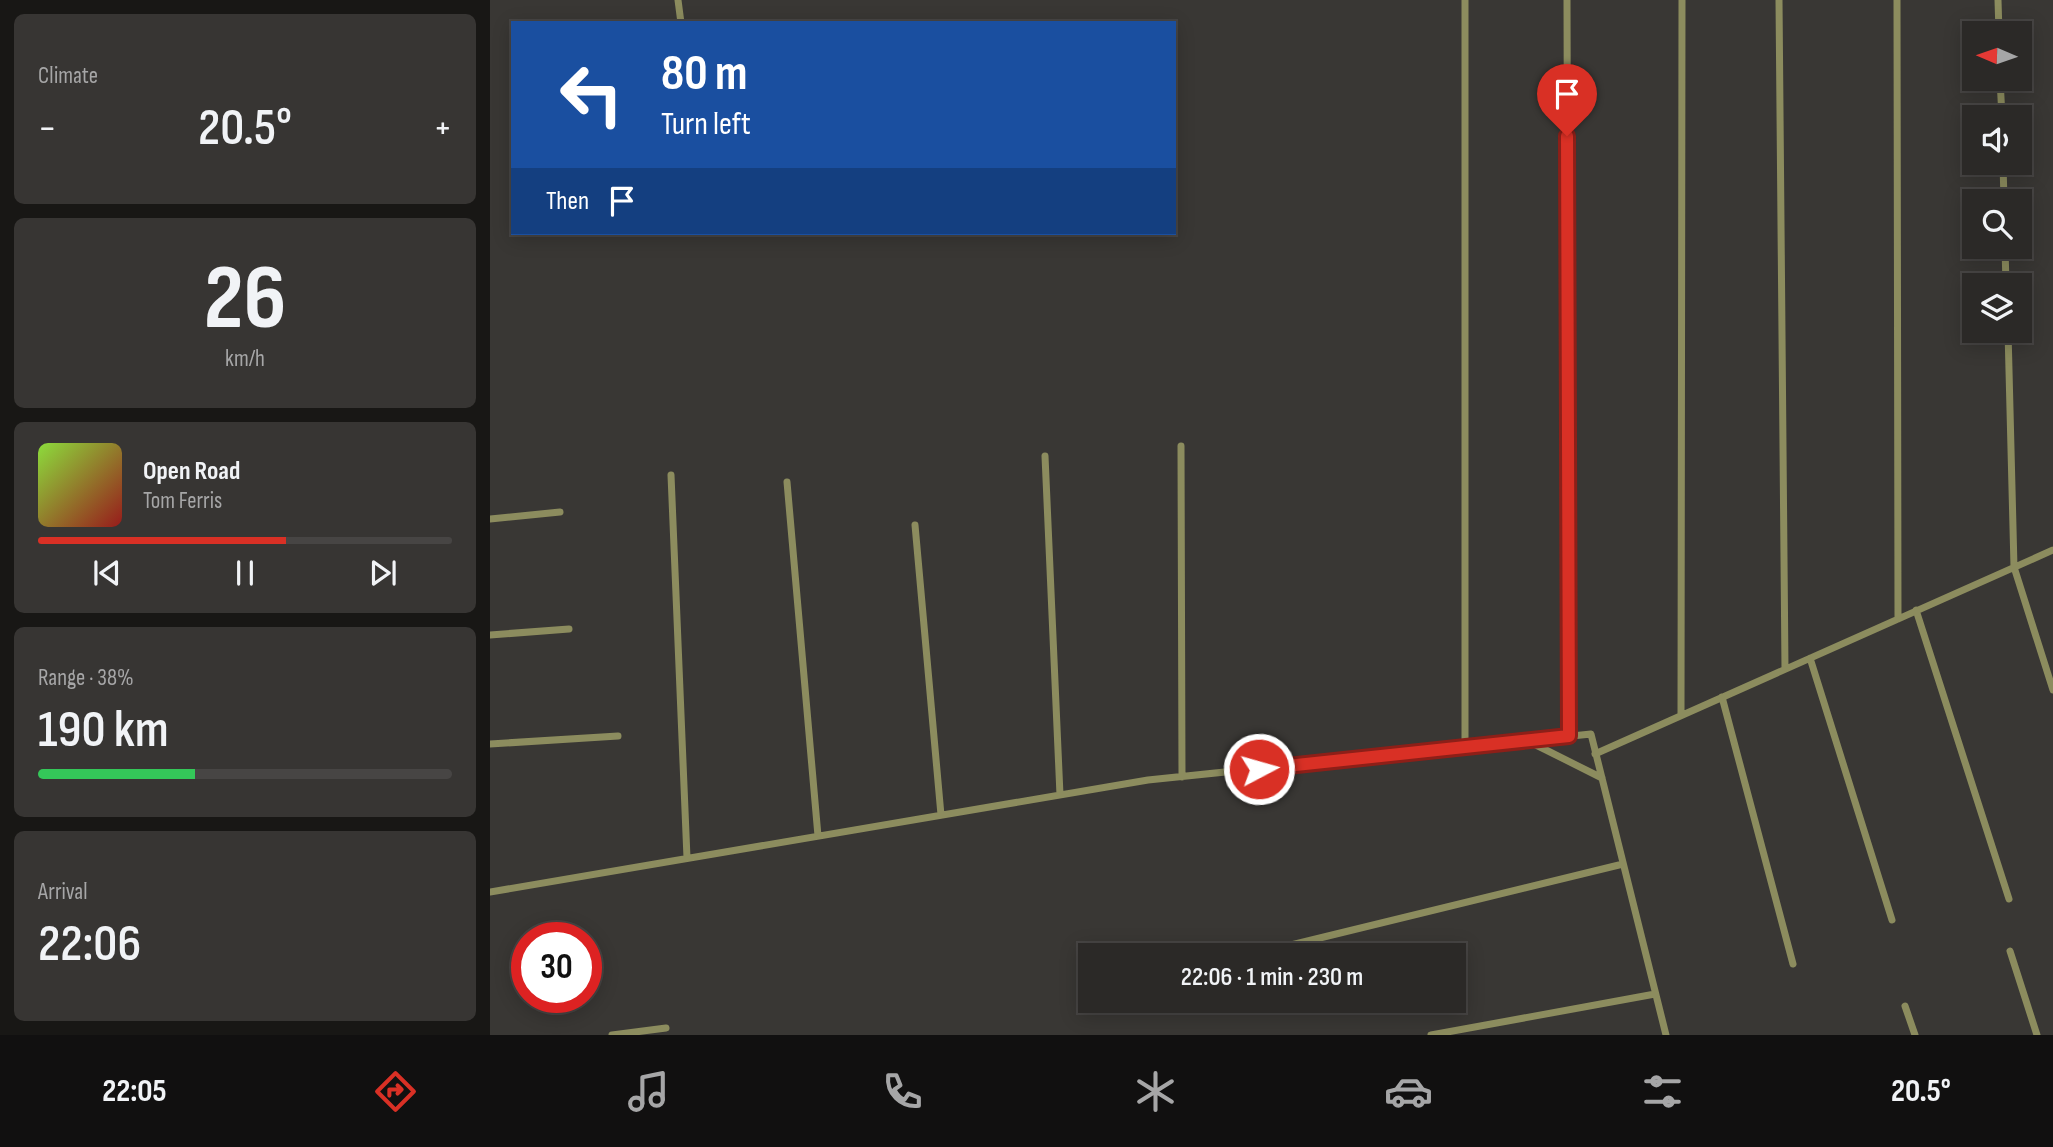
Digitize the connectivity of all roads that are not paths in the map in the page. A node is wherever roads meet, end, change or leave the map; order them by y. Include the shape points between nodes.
1 (678, 0) edge
2 (1465, 0) edge
3 (1567, 0) edge
4 (1682, 0) edge
5 (1779, 0) edge
6 (1897, 0) edge
7 (1998, 0) edge
8 (681, 21) edge
9 (1999, 21) edge
10 (2008, 343) edge
11 (1181, 446) dead end
12 (1045, 456) dead end
13 (671, 475) dead end
14 (787, 482) dead end
15 (559, 512) dead end
16 (490, 519) edge
17 (915, 525) dead end
18 (2053, 550) edge
19 (2014, 567) junction
20 (1916, 610) junction
21 (1898, 619) junction
22 (569, 629) dead end
23 (490, 635) edge
24 (1810, 658) junction
25 (1784, 669) junction
26 (2053, 690) edge
27 (1722, 697) junction
28 (1681, 715) junction
29 (618, 736) dead end
30 (1569, 736) junction
31 (1528, 741) junction
32 (490, 744) edge
33 (1465, 747) junction
34 (1595, 754) junction
35 (1182, 777) junction
36 (1602, 778) junction
37 (1060, 795) junction
38 (941, 815) junction
39 (818, 836) junction
40 (687, 858) junction
41 (1623, 864) junction
42 (490, 892) edge
43 (2009, 899) dead end
44 (1892, 920) dead end
45 (1299, 943) edge
46 (2010, 951) dead end
47 (1793, 964) dead end
48 (1656, 994) junction
49 (1905, 1006) dead end
50 (666, 1028) dead end
51 (1443, 1034) edge
52 (612, 1035) edge
53 (1431, 1035) edge
54 (1666, 1035) edge
55 (1915, 1035) edge
56 (2037, 1035) edge

1 - 8 street
2 - 33 street
3 - 30 street
4 - 28 street
5 - 25 street
6 - 21 street
7 - 9 street
10 - 19 street
11 - 35 street
12 - 37 street
13 - 40 street
14 - 39 street
15 - 16 street
17 - 38 street
18 - 19 street
19 - 20 street
19 - 26 street
20 - 21 street
20 - 43 street
21 - 24 street
22 - 23 street
24 - 25 street
24 - 44 street
25 - 27 street
27 - 28 street
27 - 47 street
28 - 34 street
29 - 32 street
30 - 31 street
30 - 34 street via 1591,734
31 - 33 street
31 - 36 street
33 - 35 street
34 - 36 street
35 - 37 street
36 - 41 street
37 - 38 street
38 - 39 street
39 - 40 street
40 - 42 street
41 - 45 street
41 - 48 street
46 - 56 street
48 - 51 street
48 - 54 street
49 - 55 street
50 - 52 street
51 - 53 street

